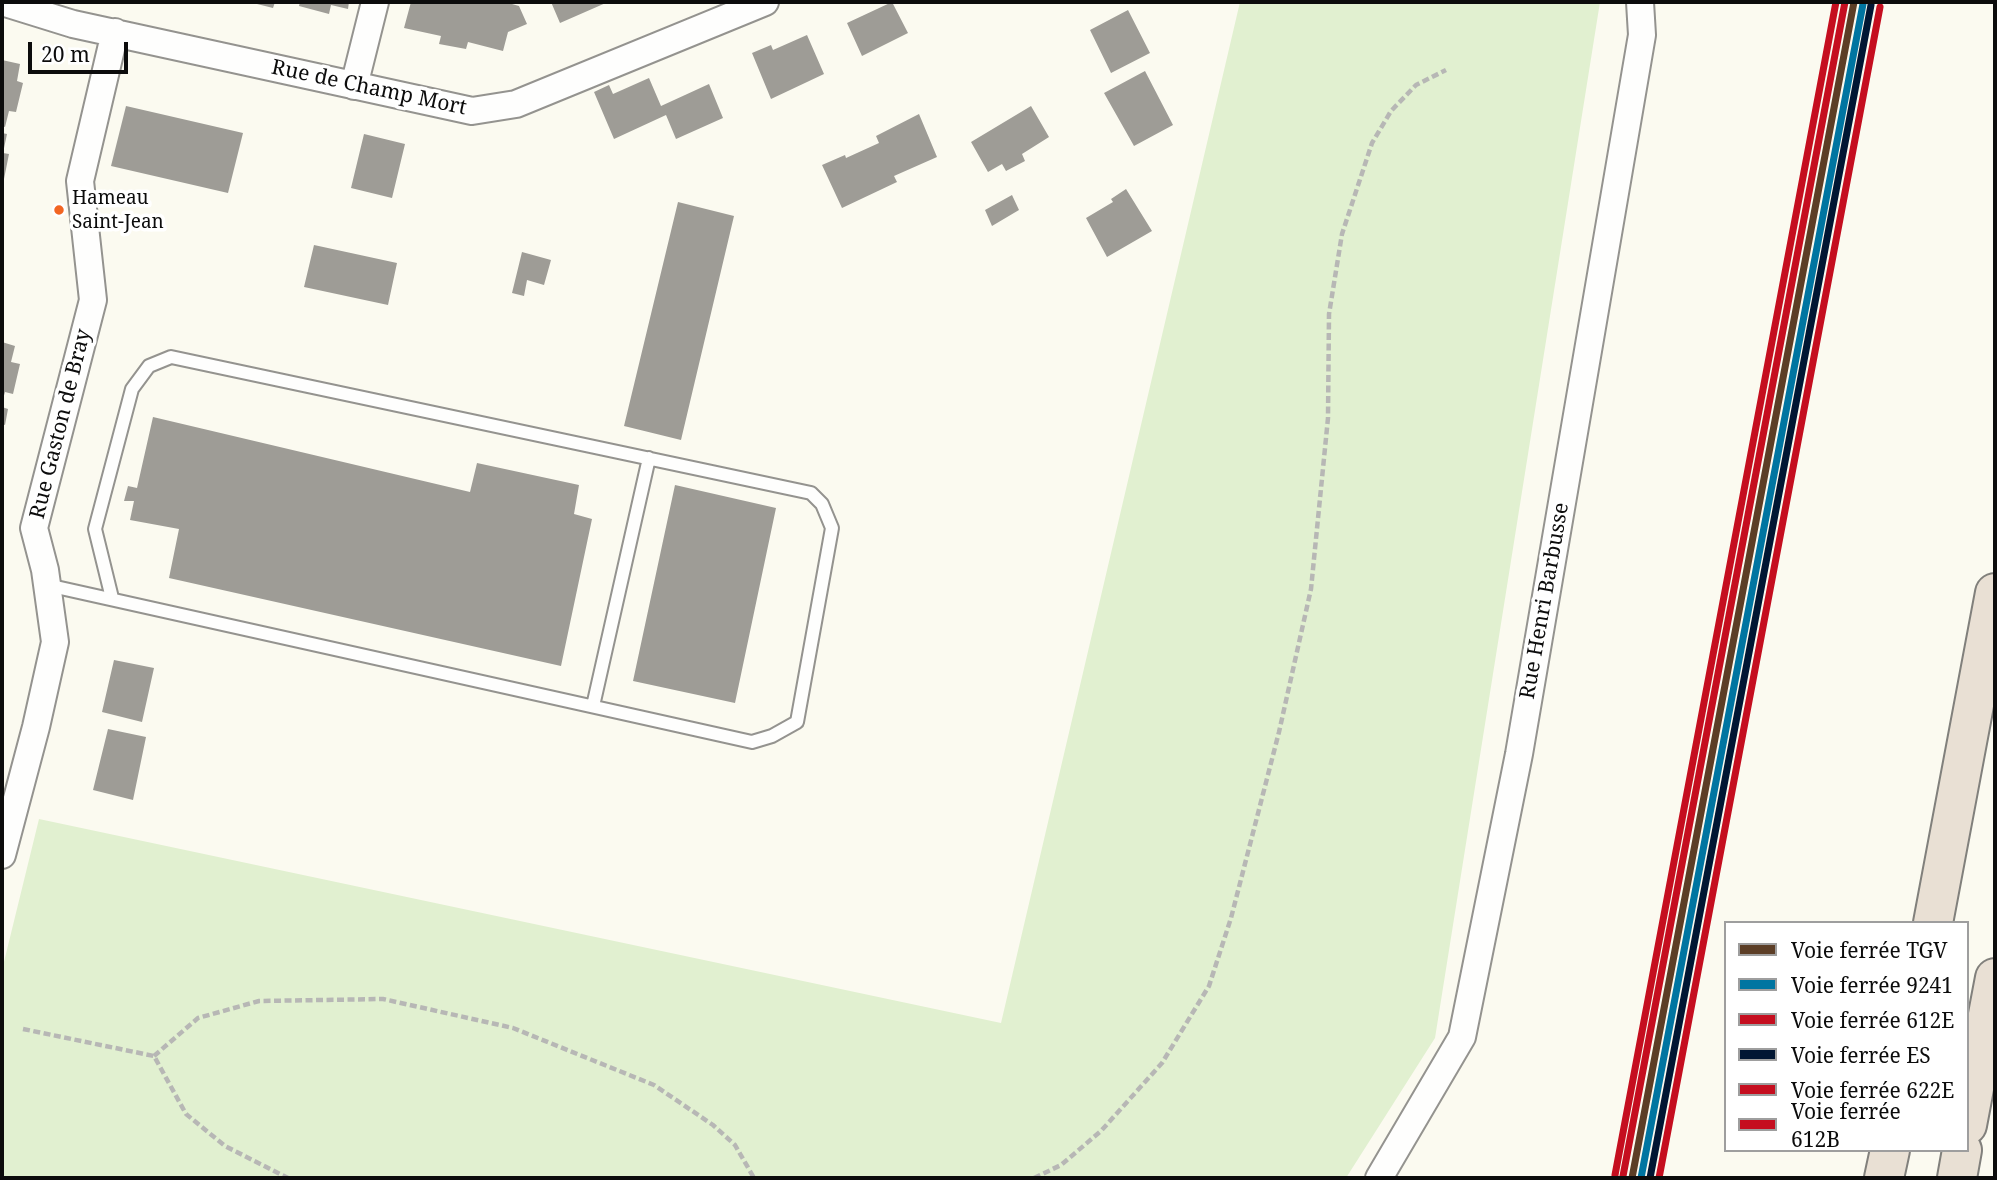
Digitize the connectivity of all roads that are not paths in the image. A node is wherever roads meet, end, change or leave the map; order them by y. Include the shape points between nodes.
1 (2, 2) edge
2 (375, 2) edge
3 (765, 2) edge
4 (1640, 2) edge
5 (74, 13) edge
6 (115, 32) junction
7 (354, 86) junction
8 (649, 458) junction
9 (47, 585) junction
10 (1995, 593) edge
11 (112, 598) junction
12 (593, 706) junction
13 (2, 855) edge
14 (1933, 921) edge
15 (1995, 978) edge
16 (1969, 1114) edge
17 (1889, 1152) edge
18 (1962, 1152) edge
19 (1379, 1178) edge
20 (1884, 1178) edge
21 (1957, 1178) edge

1 - 5 street, Rue de Champ Mort
2 - 7 street
3 - 7 street, Rue de Champ Mort via 516,104 472,111
4 - 19 street, Rue Henri Barbusse via 1642,35 1519,754 1462,1037
5 - 6 street, Rue de Champ Mort
6 - 7 street, Rue de Champ Mort
6 - 9 street, Rue Gaston de Bray via 80,181 93,300 34,528
8 - 11 lane via 171,358 149,366 132,390 95,529
8 - 12 lane
8 - 12 lane via 811,493 822,504 832,528 797,722 752,742
9 - 11 lane
9 - 13 street, Rue Gaston de Bray via 55,642
10 - 14 highway
11 - 12 lane
15 - 16 highway
17 - 20 highway
18 - 21 highway

